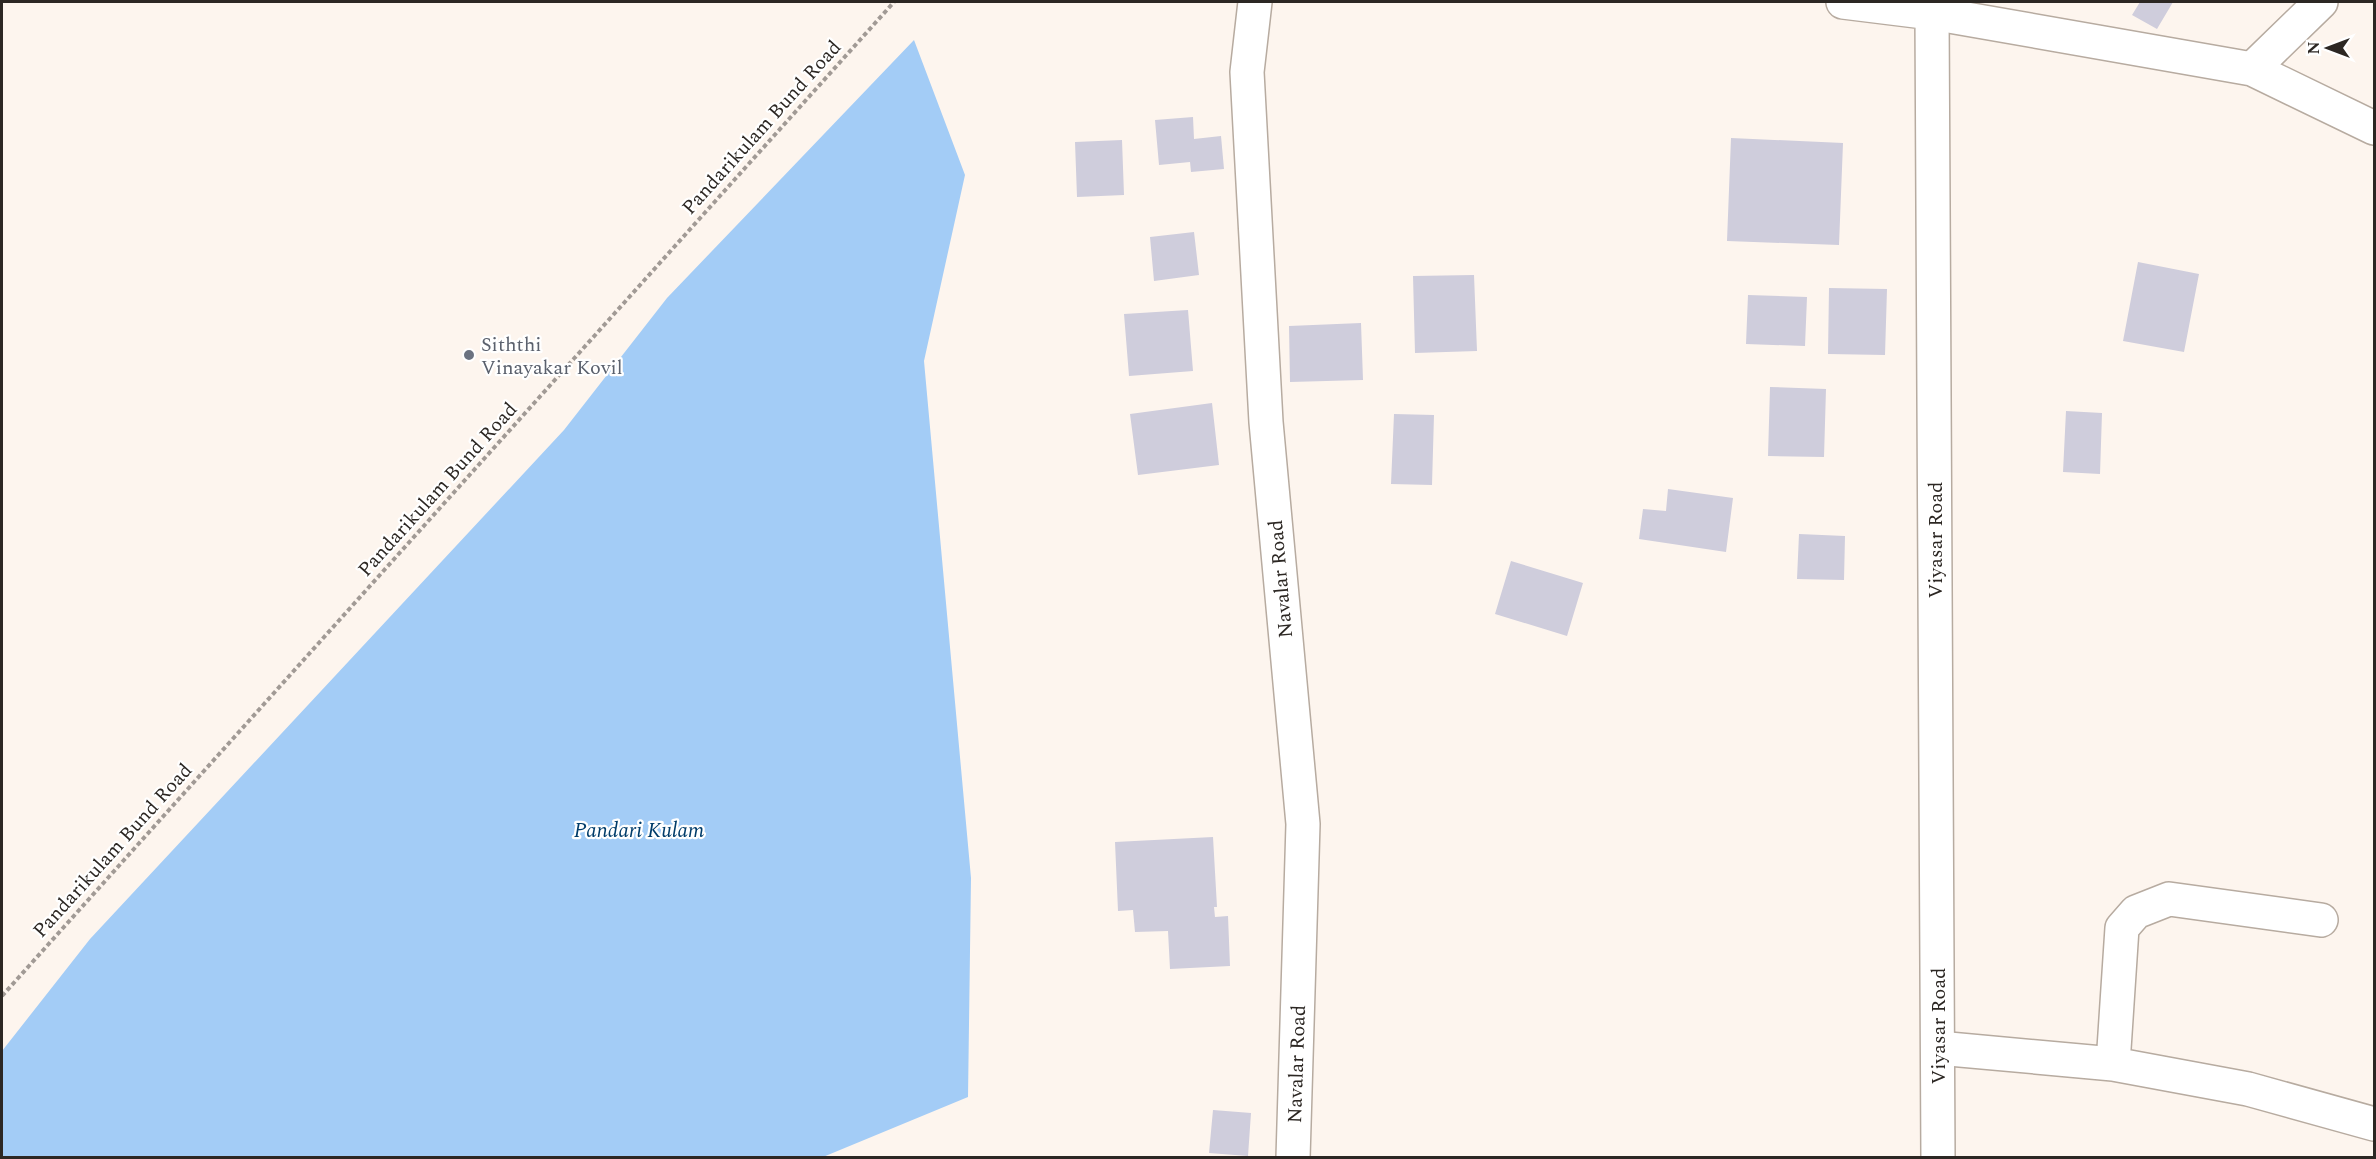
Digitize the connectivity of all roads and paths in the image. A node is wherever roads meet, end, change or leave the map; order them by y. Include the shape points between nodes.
1 (894, 2) edge
2 (1255, 2) edge
3 (1843, 2) edge
4 (2321, 2) edge
5 (1932, 13) junction
6 (2252, 69) junction
7 (2374, 128) edge
8 (2321, 920) dead end
9 (2, 996) edge
10 (1938, 1048) junction
11 (2113, 1064) junction
12 (2374, 1124) edge
13 (1293, 1158) edge
14 (1938, 1158) edge

1 - 9 path, Pandarikulam Bund Road
2 - 13 street, Navalar Road via 1247,72 1265,410 1303,824
3 - 5 street
4 - 6 street
5 - 6 street
5 - 10 street, Viyasar Road
6 - 7 street
8 - 11 street via 2169,899 2136,912 2122,928
10 - 11 street
10 - 14 street, Viyasar Road
11 - 12 street via 2247,1089

